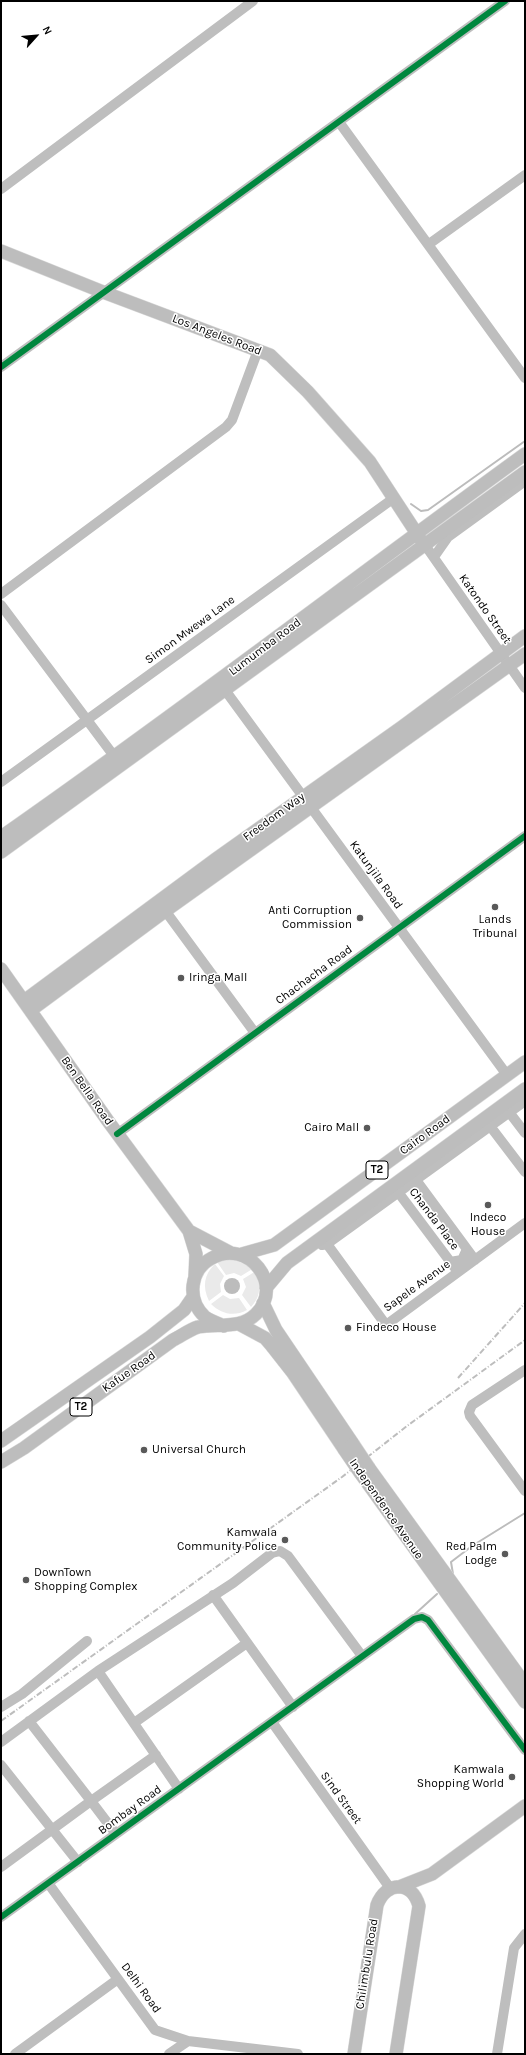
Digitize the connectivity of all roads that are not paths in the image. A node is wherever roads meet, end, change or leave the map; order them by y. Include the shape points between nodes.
1 (253, 1) edge
2 (505, 1) edge
3 (339, 122) junction
4 (525, 175) edge
5 (1, 189) edge
6 (429, 244) junction
7 (1, 251) edge
8 (103, 292) junction
9 (258, 350) junction
10 (1, 367) edge
11 (525, 378) edge
12 (525, 454) edge
13 (525, 472) edge
14 (525, 481) edge
15 (394, 498) junction
16 (417, 532) junction
17 (425, 545) junction
18 (434, 557) junction
19 (1, 594) edge
20 (1, 605) edge
21 (525, 636) edge
22 (500, 654) junction
23 (525, 654) edge
24 (509, 666) junction
25 (525, 688) edge
26 (225, 690) junction
27 (88, 720) junction
28 (114, 756) junction
29 (1, 782) edge
30 (307, 802) junction
31 (525, 836) edge
32 (1, 837) edge
33 (1, 852) edge
34 (162, 906) junction
35 (399, 928) junction
36 (1, 969) edge
37 (27, 1005) junction
38 (255, 1032) junction
39 (525, 1062) edge
40 (507, 1075) junction
41 (525, 1089) edge
42 (525, 1101) edge
43 (509, 1112) junction
44 (490, 1126) junction
45 (525, 1133) edge
46 (117, 1134) junction
47 (465, 1139) junction
48 (392, 1159) junction
49 (376, 1171) junction
50 (525, 1172) edge
51 (410, 1178) junction
52 (393, 1190) junction
53 (367, 1210) junction
54 (525, 1224) edge
55 (189, 1231) junction
56 (327, 1244) junction
57 (309, 1246) junction
58 (468, 1249) junction
59 (237, 1254) junction
60 (475, 1260) junction
61 (450, 1262) junction
62 (458, 1272) junction
63 (194, 1280) junction
64 (266, 1288) junction
65 (193, 1297) junction
66 (263, 1303) junction
67 (239, 1324) junction
68 (224, 1326) junction
69 (525, 1370) edge
70 (1, 1441) edge
71 (349, 1447) junction
72 (1, 1462) edge
73 (365, 1471) junction
74 (525, 1491) edge
75 (213, 1595) junction
76 (88, 1641) dead end
77 (247, 1643) junction
78 (362, 1656) junction
79 (98, 1671) junction
80 (525, 1684) edge
81 (525, 1702) edge
82 (1, 1707) edge
83 (293, 1707) junction
84 (29, 1721) junction
85 (272, 1722) junction
86 (134, 1723) junction
87 (1, 1742) edge
88 (525, 1750) edge
89 (156, 1755) junction
90 (1, 1765) edge
91 (179, 1789) junction
92 (91, 1801) junction
93 (525, 1806) edge
94 (52, 1830) junction
95 (116, 1834) junction
96 (78, 1862) junction
97 (1, 1867) edge
98 (432, 1874) junction
99 (48, 1883) junction
100 (394, 1888) junction
101 (418, 1899) junction
102 (3, 1912) edge
103 (525, 1934) edge
104 (118, 1979) junction
105 (188, 2041) junction
106 (353, 2053) edge
107 (15, 2054) edge
108 (169, 2054) edge
109 (298, 2054) edge
110 (396, 2054) edge
111 (497, 2054) edge

1 - 5 street
2 - 3 street
3 - 6 street
3 - 8 street
4 - 6 street
6 - 11 street
7 - 8 main road, Los Angeles Road
8 - 9 main road, Los Angeles Road
8 - 10 street
9 - 15 main road, Los Angeles Road via 274,358 308,392 370,462
9 - 19 street via 234,414 226,427
12 - 16 main road, Lumumba Road
13 - 17 main road, Lumumba Road
14 - 18 street via 448,537
15 - 16 main road, Los Angeles Road
15 - 27 street, Simon Mwewa Lane
16 - 17 main road, Los Angeles Road
16 - 28 main road, Lumumba Road via 217,683
17 - 18 street, Katondo Street
17 - 26 main road, Lumumba Road
18 - 22 street, Katondo Street
20 - 27 street
21 - 22 main road, Freedom Way
22 - 24 street, Katondo Street
22 - 30 main road, Freedom Way
23 - 24 main road, Freedom Way
24 - 25 street, Katondo Street
24 - 30 main road, Freedom Way
26 - 30 street, Katunjila Road
26 - 33 main road, Lumumba Road
27 - 28 street
27 - 29 street, Simon Mwewa Lane
28 - 32 main road, Lumumba Road
30 - 34 main road, Freedom Way
30 - 35 street, Katunjila Road
31 - 35 street, Chachacha Road
34 - 37 main road, Freedom Way
34 - 38 street
35 - 38 street, Chachacha Road
35 - 40 street, Katunjila Road
36 - 37 main road, Ben Bella Road
37 - 46 main road, Ben Bella Road
38 - 46 street, Chachacha Road
39 - 40 main road, Cairo Road / T2
40 - 48 main road, Cairo Road / T2
41 - 47 main road, Cairo Road / T2
42 - 43 street
43 - 44 street
43 - 45 street
44 - 47 street
44 - 50 street
46 - 55 main road, Ben Bella Road
47 - 51 main road, Cairo Road / T2
48 - 49 main road, Cairo Road / T2
48 - 51 main road via 391,1166 394,1172
49 - 52 main road via 387,1177
49 - 59 main road, Cairo Road / T2 via 274,1245
51 - 52 main road, Cairo Road / T2
51 - 58 street, Chanda Place
52 - 53 main road, Cairo Road / T2
52 - 61 street, Chanda Place
53 - 56 street
53 - 57 main road, Cairo Road / T2
54 - 60 street, Sapele Avenue
55 - 59 main road, Ben Bella Road
55 - 63 main road, Ben Bella Road via 196,1254
56 - 57 street
56 - 62 street, Sapele Avenue via 386,1325
57 - 64 main road, Cairo Road / T2 via 287,1263
58 - 60 street, Chanda Place
58 - 61 street, Chanda Place via 462,1260
59 - 63 main road via 216,1256 208,1260 200,1267
59 - 64 main road via 253,1261 261,1270
60 - 62 street, Sapele Avenue
61 - 62 street, Chanda Place
63 - 65 main road
64 - 66 main road
65 - 68 main road via 204,1316
65 - 70 main road, Kafue Road / T2 via 184,1310 150,1337
66 - 67 main road via 251,1318
66 - 71 main road, Independence Avenue via 276,1330
67 - 68 main road
67 - 71 main road, Independence Avenue via 265,1338
68 - 72 main road, Kafue Road / T2 via 197,1328 174,1340
69 - 74 street via 472,1405 469,1412
71 - 73 main road, Independence Avenue, bridge
73 - 80 main road, Independence Avenue
73 - 81 main road, Independence Avenue
75 - 77 street
75 - 78 street via 272,1553 280,1551 288,1556
75 - 79 street
76 - 82 street via 22,1694
77 - 83 street
77 - 86 street
78 - 83 street, Bombay Road
78 - 88 street, Bombay Road via 414,1619 422,1617 428,1620
79 - 84 street
79 - 86 street
83 - 85 street, Bombay Road
84 - 87 street
84 - 92 street
85 - 91 street, Bombay Road
85 - 100 street, Sind Street
86 - 89 street
89 - 91 street
89 - 92 street
90 - 94 street
91 - 95 street, Bombay Road
92 - 94 street
92 - 95 street
93 - 98 main road
94 - 96 street
94 - 97 street
95 - 96 street, Bombay Road
96 - 99 street, Bombay Road
98 - 100 main road
98 - 101 main road
99 - 102 street, Bombay Road
99 - 104 street, Delhi Road
100 - 101 main road via 410,1890
100 - 106 main road, Chilimbulu Road via 383,1894 377,1905
101 - 110 main road via 419,1912
103 - 111 street via 514,1948
104 - 105 street, Delhi Road via 155,2030
104 - 107 street
105 - 108 street
105 - 109 street, Delhi Road

